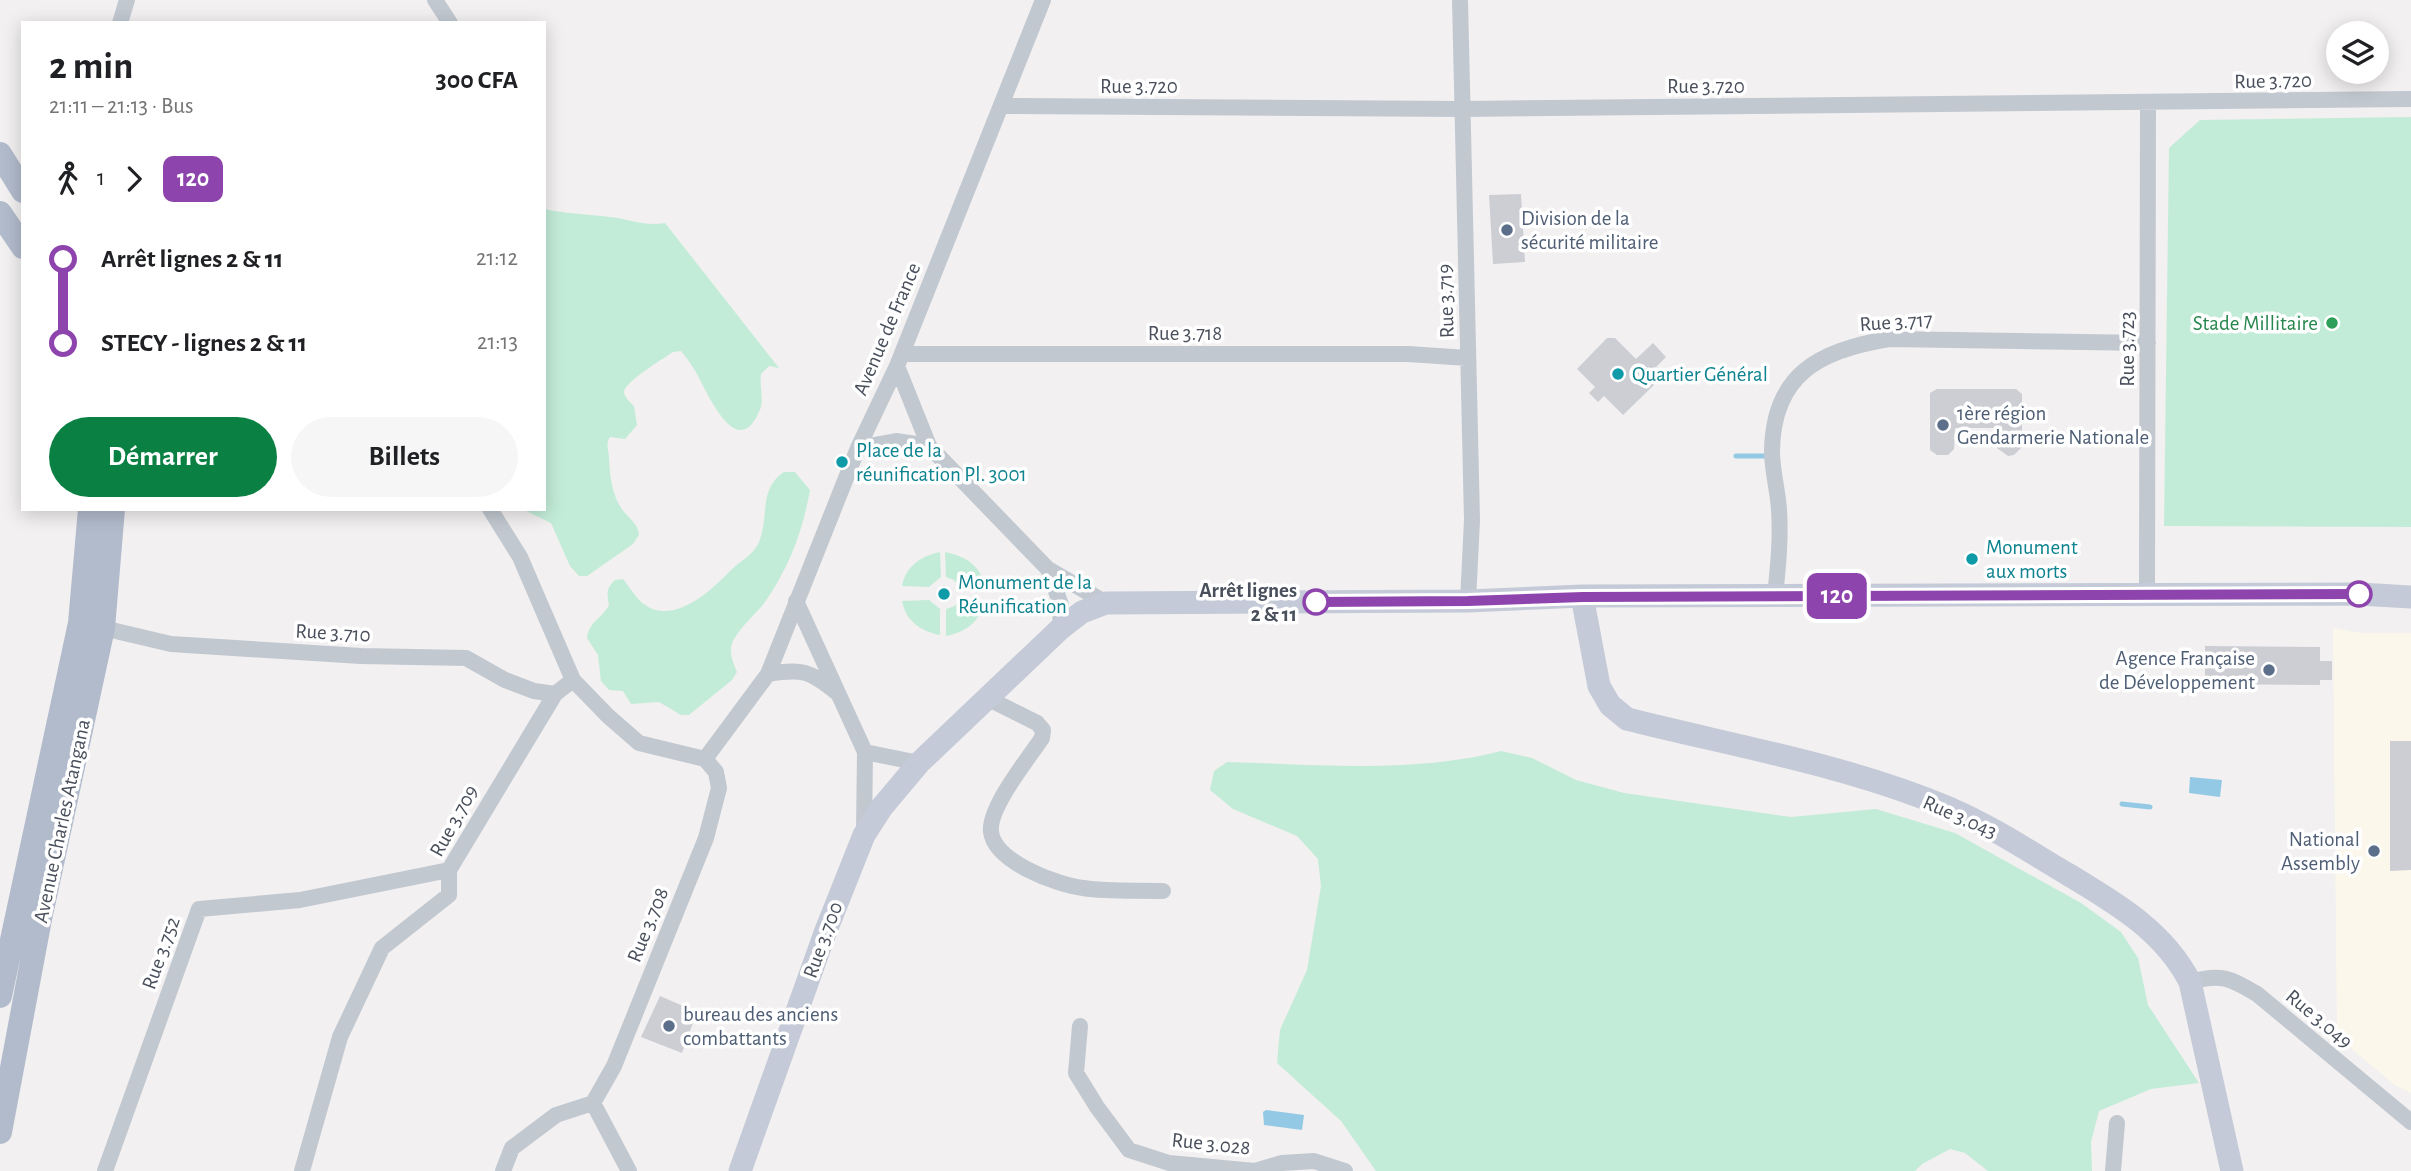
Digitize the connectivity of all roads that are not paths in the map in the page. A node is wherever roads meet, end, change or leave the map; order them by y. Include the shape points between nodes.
1 (127, 0) edge
2 (435, 0) edge
3 (1043, 0) edge
4 (1460, 0) edge
5 (121, 21) edge
6 (449, 21) edge
7 (2411, 99) edge
8 (2148, 104) junction
9 (1001, 106) junction
10 (1462, 109) junction
11 (0, 154) edge
12 (0, 175) edge
13 (21, 188) edge
14 (21, 197) edge
15 (0, 214) edge
16 (21, 244) edge
17 (2148, 343) junction
18 (1468, 358) junction
19 (900, 360) junction
20 (929, 446) junction
21 (858, 448) junction
22 (90, 511) edge
23 (113, 511) edge
24 (491, 511) edge
25 (1048, 569) junction
26 (2147, 595) junction
27 (1775, 596) junction
28 (1583, 597) junction
29 (2411, 597) edge
30 (796, 601) junction
31 (1468, 601) junction
32 (1106, 603) junction
33 (103, 628) junction
34 (1060, 629) junction
35 (768, 674) junction
36 (573, 680) junction
37 (838, 693) junction
38 (555, 694) junction
39 (987, 698) junction
40 (865, 752) junction
41 (705, 759) junction
42 (919, 763) junction
43 (864, 835) junction
44 (449, 870) junction
45 (1163, 891) dead end
46 (2190, 982) junction
47 (0, 996) edge
48 (1080, 1026) dead end
49 (593, 1104) junction
50 (2411, 1122) edge
51 (2117, 1123) dead end
52 (0, 1132) edge
53 (105, 1171) edge
54 (302, 1171) edge
55 (503, 1171) edge
56 (629, 1171) edge
57 (740, 1171) edge
58 (1345, 1171) edge
59 (2113, 1171) edge
60 (2232, 1171) edge

1 - 5 street
2 - 6 street
3 - 9 street, Avenue de France
4 - 10 street, Rue 3.719
7 - 8 street, Rue 3.720
8 - 10 street, Rue 3.720
8 - 17 street, Rue 3.723
9 - 10 street, Rue 3.720
9 - 19 street, Avenue de France
10 - 18 street, Rue 3.719
11 - 13 main road
12 - 14 main road
15 - 16 main road
17 - 26 street, Rue 3.723
17 - 27 street, Rue 3.717 via 1889,339 1855,344 1825,356 1791,382 1777,409 1772,452 1779,510
18 - 19 street, Rue 3.718 via 1408,354
18 - 31 street, Rue 3.719 via 1472,520
19 - 20 street
19 - 21 street, Avenue de France
20 - 21 street via 896,441
20 - 25 street
21 - 30 street, Avenue de France
22 - 47 main road, Avenue Charles Atangana via 80,623
23 - 33 main road, Avenue Charles Atangana
24 - 36 street via 520,557
25 - 32 street
25 - 34 street via 1061,605
26 - 27 main road
26 - 29 main road
27 - 28 main road
28 - 31 main road
28 - 46 main road, Rue 3.043 via 1599,686 1610,705 1627,719 1861,777 1949,808 2026,849 2146,925 2179,961
30 - 35 street, Avenue de France
30 - 37 street
31 - 32 main road
32 - 34 main road, Rue 3.700 via 1082,612
33 - 38 street, Rue 3.710 via 171,644 466,658 505,680
33 - 52 main road, Avenue Charles Atangana
34 - 39 main road, Rue 3.700
35 - 37 street via 806,671
35 - 41 street, Avenue de France
36 - 38 street, Rue 3.709
36 - 41 street via 639,743
37 - 40 street
38 - 44 street, Rue 3.709
39 - 42 main road, Rue 3.700
39 - 45 street via 1038,723 1042,730 1042,738 995,814 991,832 998,846 1012,860 1060,883
40 - 42 street
40 - 43 street
41 - 49 street, Rue 3.708 via 716,772 719,788 706,838 614,1066
42 - 43 main road, Rue 3.700
43 - 57 main road, Rue 3.700
44 - 53 street, Rue 3.752 via 300,900 199,909
44 - 54 street, Rue 3.709 via 449,895 382,948 340,1037
46 - 50 street, Rue 3.049 via 2213,976 2233,979
46 - 60 main road, Rue 3.043
48 - 58 street, Rue 3.028 via 1076,1073 1129,1150 1169,1163 1255,1171 1314,1161
49 - 55 street via 556,1115 512,1148
49 - 56 street
51 - 59 street

